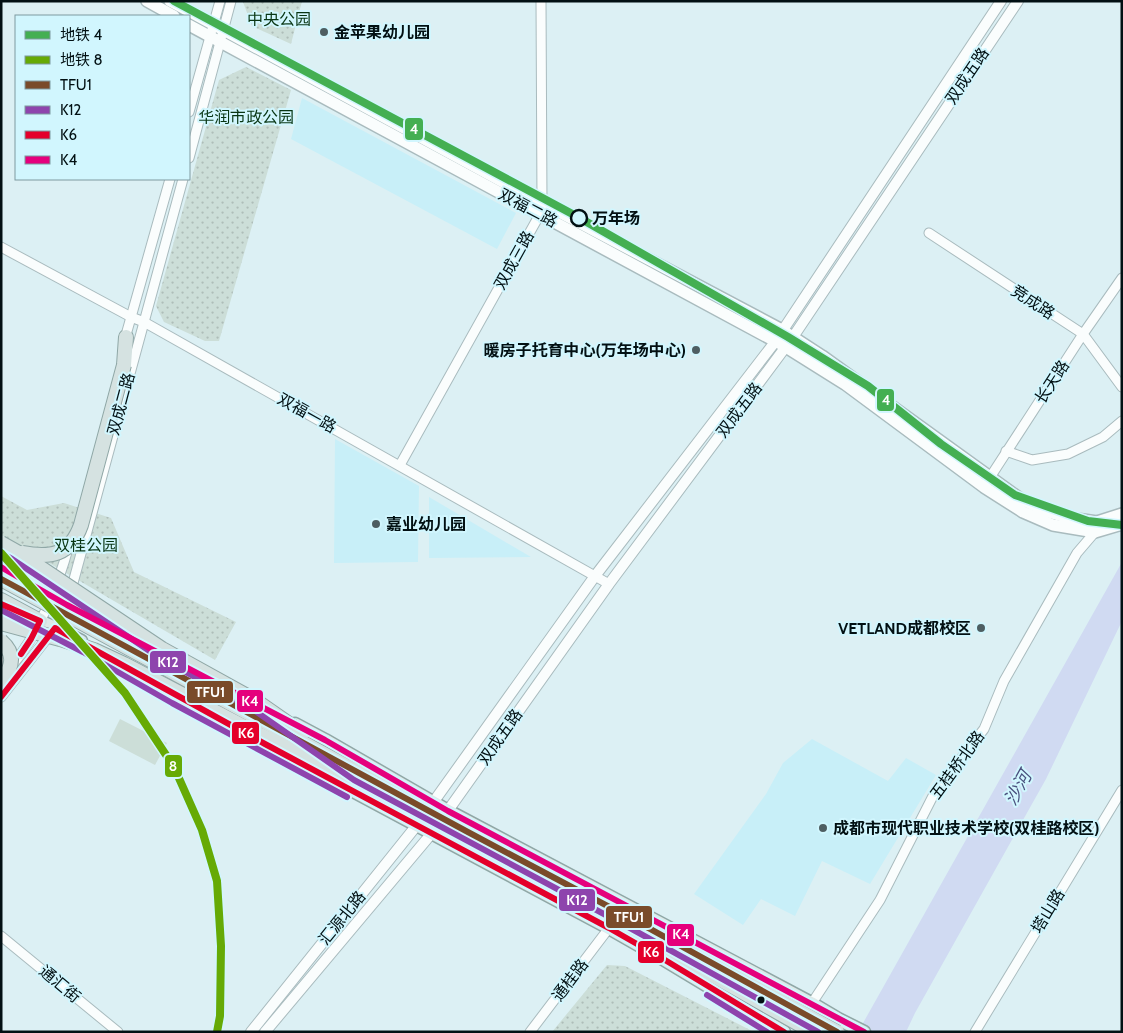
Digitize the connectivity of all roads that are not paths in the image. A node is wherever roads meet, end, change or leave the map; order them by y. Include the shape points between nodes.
1 (148, 1) edge
2 (170, 1) edge
3 (220, 1) edge
4 (231, 1) edge
5 (541, 1) edge
6 (1001, 1) edge
7 (1018, 1) edge
8 (172, 15) edge
9 (190, 15) edge
10 (190, 15) edge
11 (190, 25) edge
12 (217, 34) junction
13 (190, 109) edge
14 (190, 154) edge
15 (170, 180) edge
16 (183, 180) edge
17 (541, 208) junction
18 (929, 233) dead end
19 (1, 247) edge
20 (1122, 278) edge
21 (131, 317) junction
22 (144, 322) junction
23 (782, 330) junction
24 (1083, 334) junction
25 (126, 337) junction
26 (793, 337) junction
27 (775, 342) junction
28 (786, 347) junction
29 (1122, 387) edge
30 (1122, 421) edge
31 (1006, 451) junction
32 (400, 465) junction
33 (990, 476) junction
34 (984, 487) junction
35 (1122, 514) edge
36 (1122, 524) edge
37 (1096, 527) junction
38 (1, 543) edge
39 (17, 552) junction
40 (1, 561) edge
41 (1, 567) edge
42 (595, 576) junction
43 (1, 579) edge
44 (610, 584) junction
45 (1, 588) edge
46 (51, 596) junction
47 (1, 600) edge
48 (1, 604) edge
49 (67, 604) junction
50 (40, 621) junction
51 (1, 624) edge
52 (55, 628) junction
53 (31, 639) junction
54 (1, 641) edge
55 (1, 663) edge
56 (1, 677) edge
57 (1, 682) edge
58 (1, 697) edge
59 (356, 776) junction
60 (1121, 792) edge
61 (432, 802) junction
62 (448, 811) junction
63 (417, 825) junction
64 (432, 833) junction
65 (609, 928) junction
66 (1, 936) edge
67 (811, 1003) junction
68 (837, 1025) edge
69 (118, 1032) edge
70 (251, 1032) edge
71 (265, 1032) edge
72 (530, 1032) edge
73 (784, 1032) edge
74 (798, 1032) edge
75 (806, 1032) edge
76 (813, 1032) edge
77 (822, 1032) edge
78 (864, 1032) edge
79 (975, 1032) edge

1 - 8 main road
2 - 10 main road, 双福二路
3 - 12 street
4 - 12 street
5 - 17 street, 双成三路
6 - 23 street, 双成五路
7 - 26 street, 双成五路
9 - 12 main road, 双福二路
11 - 12 main road, 双福二路
12 - 13 street
12 - 14 street
12 - 17 main road, 双福二路
15 - 21 street, 双成二路
16 - 22 street, 双成二路
17 - 23 main road, 双福二路
17 - 27 main road, 双福二路
17 - 32 street, 双成三路
18 - 24 street, 竞成路
19 - 21 street, 双福一路
20 - 24 street, 长天路
21 - 22 street, 双福一路
21 - 25 street, 双成二路
22 - 32 street, 双福一路
22 - 49 street, 双成二路
23 - 26 main road, 双福二路
23 - 27 street, 双成五路
24 - 29 street, 竞成路
24 - 31 street, 长天路
25 - 39 highway, bridge via 124,366 75,540 45,556
25 - 46 street, 双成二路 via 66,558
26 - 28 street, 双成五路
26 - 33 main road, 双福二路
27 - 28 main road, 双福二路
27 - 42 street, 双成五路
28 - 34 main road, 双福二路 via 845,384
28 - 44 street, 双成五路
30 - 31 street via 1103,437 1068,454 1032,460
31 - 33 street, 长天路
32 - 42 street, 双福一路
33 - 34 street, 长天路
33 - 37 main road, 双福二路 via 1045,511
34 - 37 main road, 双福二路 via 1039,520 1053,525
35 - 37 main road, 双福二路
36 - 37 main road, 双福二路
37 - 67 street, 五桂桥北路 via 1077,553 1004,681 984,728 935,792 880,900
38 - 39 highway, bridge
39 - 59 highway, bridge via 162,649 256,701
40 - 46 main road
41 - 46 main road
42 - 44 street, 双福一路
42 - 61 street, 双成五路
43 - 59 highway, bridge
44 - 62 street, 双成五路
45 - 59 highway, bridge
46 - 49 main road
46 - 50 street, 双成二路
47 - 50 highway
48 - 50 main road
49 - 52 street, 双成二路
49 - 61 main road via 325,740
50 - 52 main road
50 - 53 street, 双成二路
51 - 59 highway, bridge via 94,650 262,736
52 - 58 street, 双成二路
52 - 63 main road
53 - 55 street
53 - 56 street, 双成二路
54 - 57 highway, bridge via 10,651 12,663
59 - 68 highway, bridge
59 - 76 highway, bridge
60 - 79 street, 塔山路
61 - 62 main road
61 - 63 street, 汇源北路
62 - 64 street, 汇源北路
62 - 67 main road
63 - 64 main road
63 - 70 street, 汇源北路
64 - 65 main road
64 - 71 street, 汇源北路
65 - 72 street, 通桂路
65 - 73 main road
66 - 69 street, 通汇街
67 - 68 main road
67 - 74 street, 五桂桥北路
68 - 78 main road
75 - 77 street

